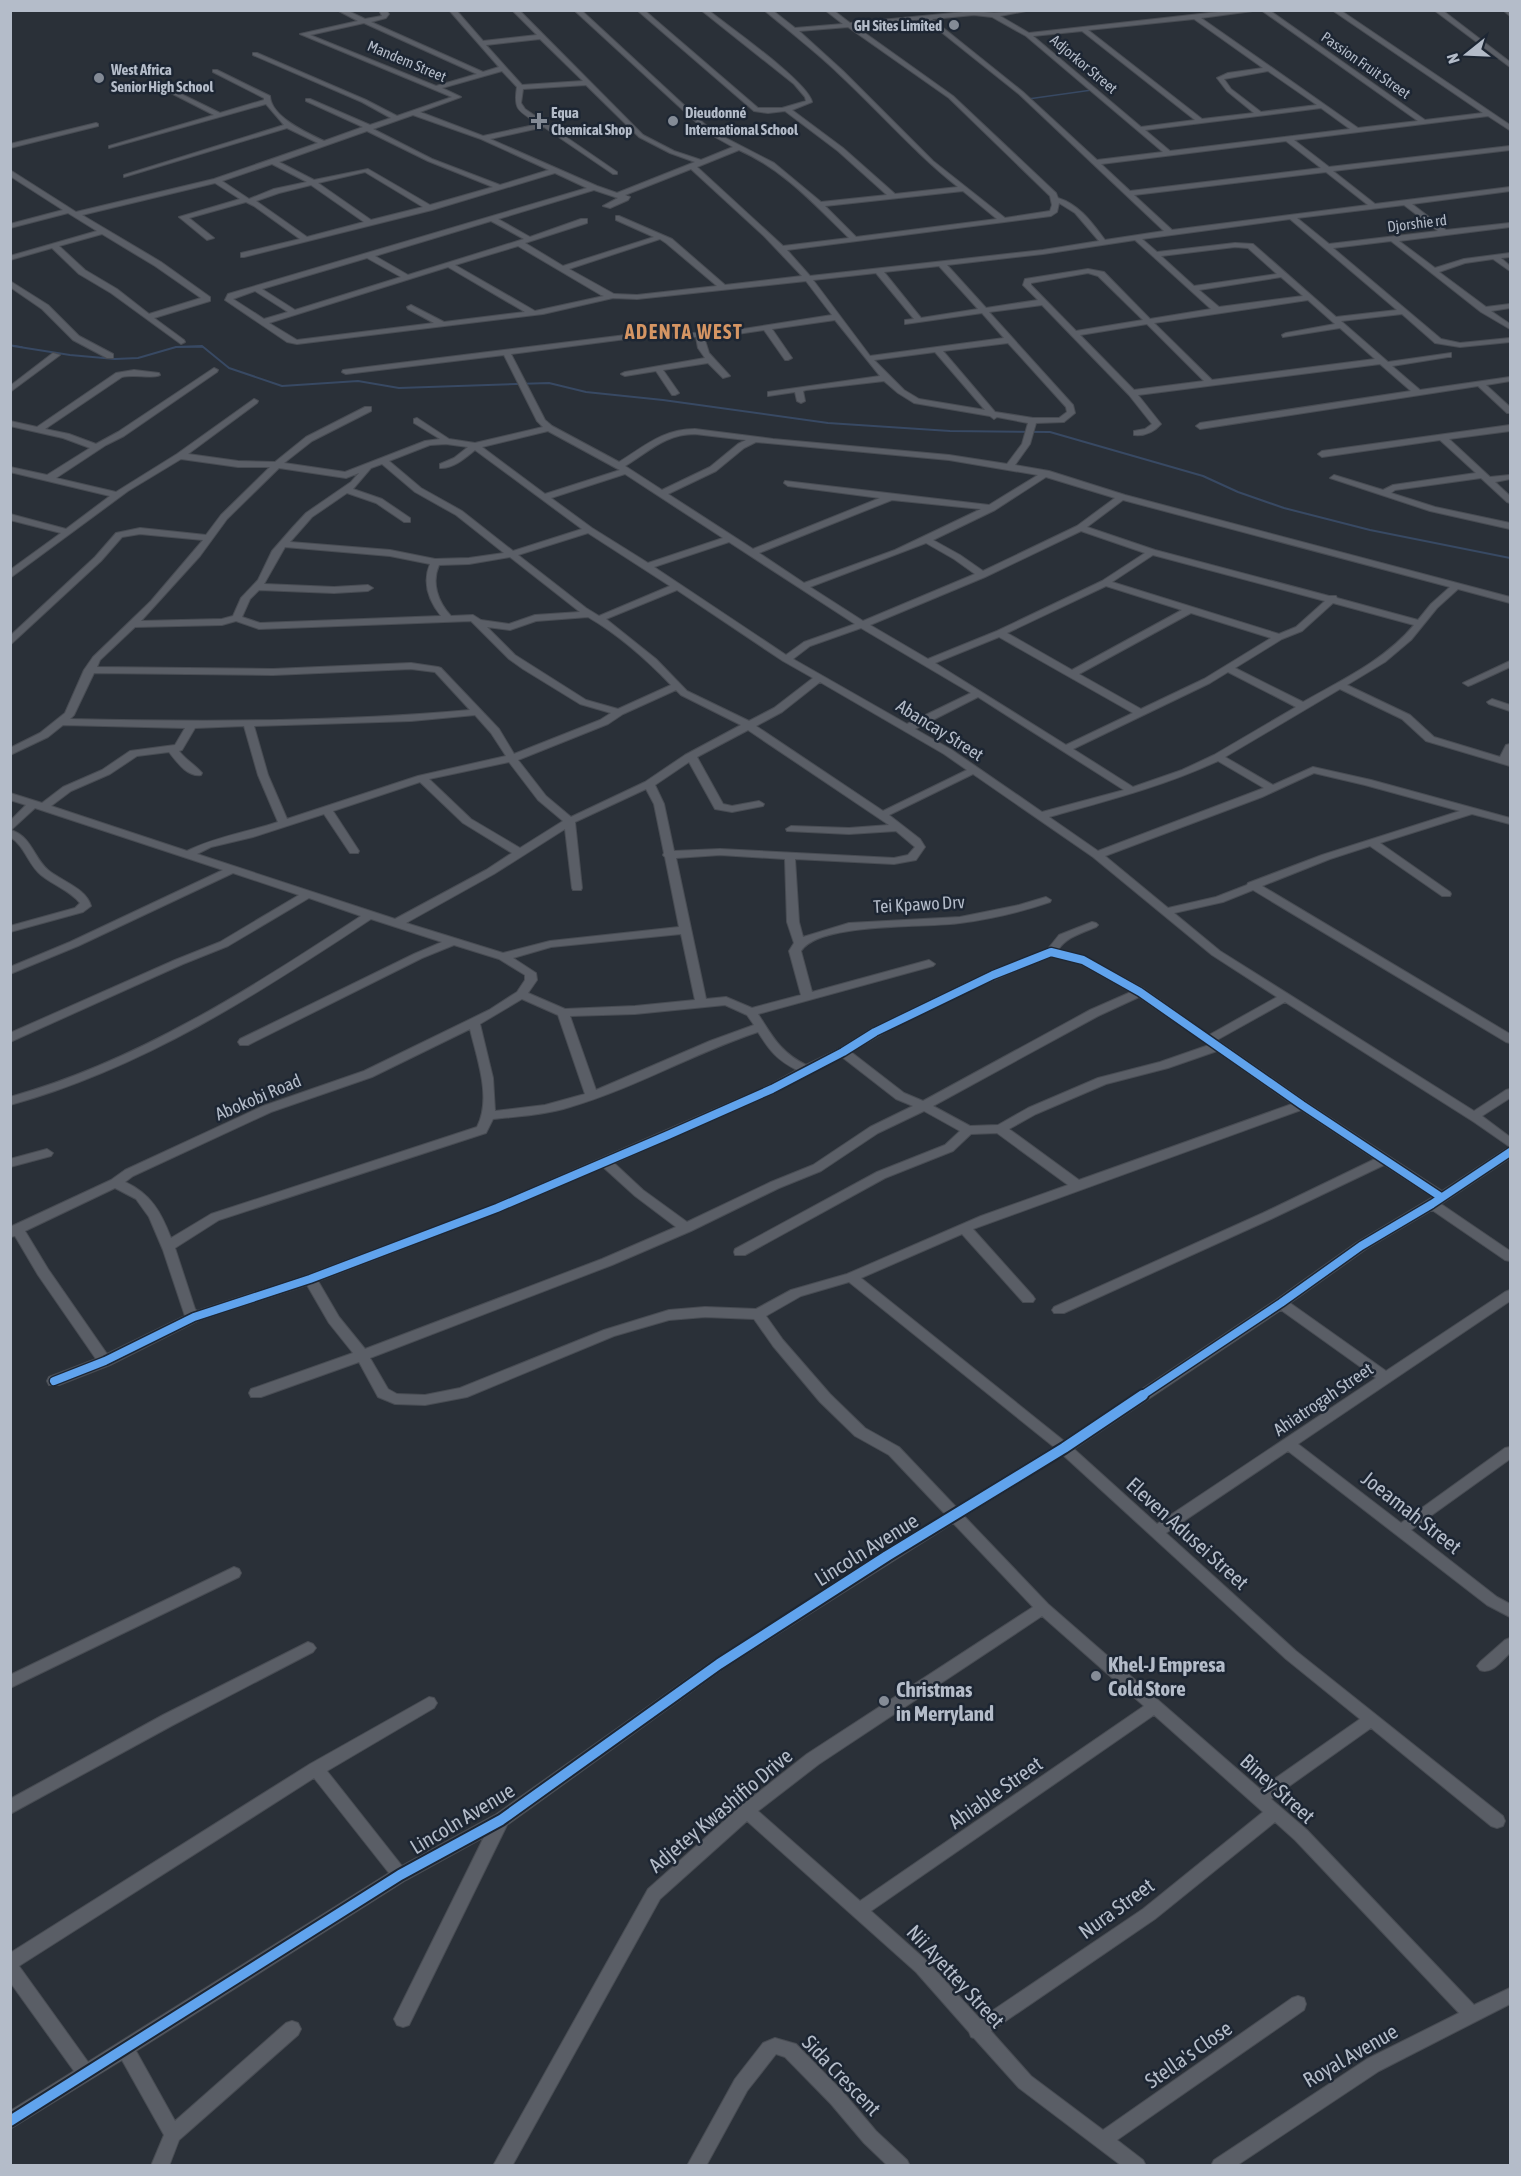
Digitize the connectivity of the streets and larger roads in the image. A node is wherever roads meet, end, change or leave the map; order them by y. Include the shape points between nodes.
1 (340, 10) edge
2 (382, 10) edge
3 (452, 10) edge
4 (514, 10) edge
5 (577, 10) edge
6 (640, 10) edge
7 (704, 10) edge
8 (766, 10) edge
9 (828, 10) edge
10 (1028, 10) edge
11 (1257, 10) edge
12 (1264, 10) edge
13 (1335, 10) edge
14 (1437, 10) edge
15 (1506, 10) edge
16 (1510, 14) edge
17 (994, 15) junction
18 (926, 17) junction
19 (1197, 18) junction
20 (365, 21) junction
21 (848, 24) junction
22 (794, 30) junction
23 (1084, 30) junction
24 (1028, 35) junction
25 (540, 36) junction
26 (483, 43) junction
27 (255, 54) dead end
28 (1510, 64) edge
29 (504, 68) junction
30 (1267, 69) junction
31 (215, 71) dead end
32 (482, 74) junction
33 (587, 83) junction
34 (520, 87) junction
35 (435, 88) junction
36 (172, 92) dead end
37 (355, 98) junction
38 (308, 100) dead end
39 (267, 101) junction
40 (345, 101) dead end
41 (335, 105) dead end
42 (1319, 106) junction
43 (325, 108) junction
44 (784, 108) junction
45 (415, 113) junction
46 (1259, 114) junction
47 (1488, 114) junction
48 (220, 115) junction
49 (398, 119) junction
50 (1200, 121) junction
51 (1423, 121) junction
52 (96, 125) dead end
53 (545, 125) junction
54 (288, 126) junction
55 (367, 128) junction
56 (1510, 128) edge
57 (1140, 129) junction
58 (1355, 129) junction
59 (483, 138) junction
60 (1287, 138) junction
61 (323, 143) junction
62 (10, 146) edge
63 (111, 147) dead end
64 (740, 147) junction
65 (1510, 148) edge
66 (1168, 153) junction
67 (272, 161) junction
68 (1098, 162) junction
69 (696, 164) junction
70 (555, 171) junction
71 (1328, 171) junction
72 (10, 172) edge
73 (615, 172) dead end
74 (126, 176) dead end
75 (216, 181) junction
76 (313, 184) junction
77 (652, 185) dead end
78 (499, 188) junction
79 (594, 188) junction
80 (964, 189) junction
81 (1510, 189) edge
82 (637, 190) junction
83 (1130, 193) junction
84 (622, 196) junction
85 (893, 197) junction
86 (248, 200) junction
87 (1056, 200) junction
88 (1407, 203) junction
89 (818, 205) junction
90 (607, 206) dead end
91 (1376, 207) junction
92 (429, 208) junction
93 (74, 212) junction
94 (619, 218) dead end
95 (1293, 218) junction
96 (493, 219) junction
97 (584, 220) dead end
98 (1003, 220) junction
99 (369, 222) junction
100 (1510, 225) edge
101 (10, 226) edge
102 (104, 231) junction
103 (1170, 232) junction
104 (1445, 233) junction
105 (660, 237) junction
106 (1137, 237) junction
107 (210, 238) dead end
108 (305, 239) junction
109 (529, 239) junction
110 (854, 239) junction
111 (1392, 239) junction
112 (519, 243) junction
113 (1104, 243) junction
114 (54, 246) junction
115 (1326, 247) junction
116 (781, 249) junction
117 (1157, 254) junction
118 (244, 255) dead end
119 (368, 255) junction
120 (1510, 255) edge
121 (1495, 257) junction
122 (10, 258) edge
123 (942, 264) junction
124 (448, 265) junction
125 (564, 267) junction
126 (1510, 269) edge
127 (879, 271) junction
128 (1435, 271) junction
129 (1283, 275) junction
130 (408, 278) junction
131 (808, 278) junction
132 (10, 283) edge
133 (722, 286) junction
134 (1194, 288) junction
135 (257, 289) junction
136 (612, 296) junction
137 (1310, 298) junction
138 (1043, 302) junction
139 (1510, 306) edge
140 (411, 307) dead end
141 (982, 310) junction
142 (1216, 310) junction
143 (1484, 310) junction
144 (1403, 312) junction
145 (294, 313) junction
146 (533, 313) junction
147 (148, 317) junction
148 (838, 317) junction
149 (919, 320) junction
150 (1333, 320) junction
151 (264, 322) junction
152 (908, 322) dead end
153 (1149, 322) junction
154 (444, 325) junction
155 (1340, 326) junction
156 (766, 327) junction
157 (1510, 327) edge
158 (1074, 334) junction
159 (1286, 335) dead end
160 (700, 336) junction
161 (1009, 340) junction
162 (1510, 340) edge
163 (181, 342) dead end
164 (938, 350) junction
165 (507, 353) junction
166 (56, 355) dead end
167 (1448, 355) dead end
168 (110, 356) dead end
169 (788, 358) dead end
170 (870, 358) junction
171 (710, 360) junction
172 (1383, 363) junction
173 (214, 370) dead end
174 (659, 370) junction
175 (345, 372) dead end
176 (625, 374) dead end
177 (156, 375) dead end
178 (726, 376) dead end
179 (886, 378) junction
180 (1510, 379) edge
181 (1211, 384) junction
182 (1480, 384) junction
183 (801, 389) junction
184 (10, 390) edge
185 (675, 393) dead end
186 (1132, 393) junction
187 (1418, 393) junction
188 (771, 394) dead end
189 (254, 400) dead end
190 (801, 401) dead end
191 (368, 409) dead end
192 (1510, 411) edge
193 (994, 416) junction
194 (417, 421) dead end
195 (1032, 421) junction
196 (10, 423) edge
197 (1200, 426) dead end
198 (549, 428) junction
199 (1510, 428) edge
200 (39, 429) junction
201 (1137, 433) dead end
202 (1443, 438) junction
203 (753, 440) junction
204 (446, 441) junction
205 (475, 446) junction
206 (96, 447) junction
207 (1322, 454) dead end
208 (180, 456) junction
209 (384, 461) junction
210 (278, 465) junction
211 (443, 466) dead end
212 (1010, 466) junction
213 (370, 468) junction
214 (10, 469) edge
215 (622, 469) junction
216 (1046, 473) junction
217 (1510, 477) edge
218 (49, 478) junction
219 (1334, 478) dead end
220 (1486, 478) junction
221 (788, 483) dead end
222 (347, 490) junction
223 (660, 494) junction
224 (118, 495) junction
225 (1383, 495) junction
226 (544, 497) junction
227 (891, 497) junction
228 (1122, 497) junction
229 (1510, 500) edge
230 (992, 508) junction
231 (10, 517) edge
232 (406, 520) dead end
233 (1510, 526) edge
234 (1080, 528) junction
235 (589, 530) junction
236 (68, 532) junction
237 (208, 538) junction
238 (728, 539) junction
239 (927, 540) junction
240 (284, 544) junction
241 (1152, 552) junction
242 (751, 553) junction
243 (512, 554) junction
244 (435, 562) junction
245 (647, 566) junction
246 (10, 575) edge
247 (982, 575) junction
248 (1105, 584) junction
249 (1457, 585) junction
250 (678, 586) junction
251 (803, 586) junction
252 (257, 587) junction
253 (368, 588) dead end
254 (1333, 598) junction
255 (1510, 600) edge
256 (1191, 609) junction
257 (589, 614) junction
258 (237, 618) junction
259 (448, 619) junction
260 (599, 619) junction
261 (1419, 622) junction
262 (479, 623) junction
263 (134, 624) junction
264 (863, 625) junction
265 (999, 633) junction
266 (1278, 637) junction
267 (10, 642) edge
268 (786, 659) junction
269 (927, 663) junction
270 (1510, 664) edge
271 (1227, 668) junction
272 (89, 670) junction
273 (1073, 674) junction
274 (819, 678) junction
275 (1468, 683) dead end
276 (1340, 685) junction
277 (676, 686) junction
278 (978, 693) junction
279 (1492, 702) dead end
280 (1303, 706) junction
281 (1510, 708) edge
282 (476, 712) junction
283 (618, 712) junction
284 (1140, 713) junction
285 (62, 722) junction
286 (248, 723) junction
287 (192, 725) junction
288 (748, 725) junction
289 (908, 728) junction
290 (1510, 747) edge
291 (172, 749) junction
292 (1066, 749) junction
293 (10, 752) edge
294 (691, 756) junction
295 (1218, 757) junction
296 (513, 758) junction
297 (1507, 762) edge
298 (974, 770) junction
299 (197, 774) dead end
300 (422, 778) junction
301 (649, 784) junction
302 (1271, 788) junction
303 (1132, 791) junction
304 (10, 796) edge
305 (759, 804) dead end
306 (39, 805) junction
307 (327, 810) junction
308 (1470, 811) junction
309 (882, 815) junction
310 (1041, 816) junction
311 (570, 821) junction
312 (1510, 821) edge
313 (284, 824) junction
314 (10, 826) edge
315 (896, 828) junction
316 (791, 829) dead end
317 (10, 833) edge
318 (1371, 842) junction
319 (354, 851) dead end
320 (520, 853) junction
321 (188, 855) junction
322 (668, 855) junction
323 (1097, 855) junction
324 (790, 858) junction
325 (232, 870) junction
326 (1252, 885) junction
327 (577, 888) dead end
328 (1446, 894) dead end
329 (307, 895) junction
330 (1046, 900) dead end
331 (1168, 911) junction
332 (370, 915) junction
333 (397, 923) junction
334 (1092, 924) dead end
335 (13, 929) dead end
336 (685, 930) junction
337 (451, 942) junction
338 (797, 945) junction
339 (1051, 952) junction
340 (503, 957) junction
341 (929, 964) dead end
342 (10, 971) edge
343 (1140, 992) junction
344 (521, 995) junction
345 (1286, 997) junction
346 (808, 998) junction
347 (701, 1003) junction
348 (751, 1012) junction
349 (563, 1013) junction
350 (474, 1022) junction
351 (761, 1027) junction
352 (10, 1038) edge
353 (1510, 1039) edge
354 (244, 1042) dead end
355 (1215, 1043) junction
356 (843, 1052) junction
357 (807, 1070) junction
358 (1510, 1093) edge
359 (592, 1096) junction
360 (10, 1101) edge
361 (1302, 1105) junction
362 (924, 1106) junction
363 (490, 1115) junction
364 (1474, 1116) junction
365 (1000, 1129) junction
366 (968, 1130) junction
367 (1510, 1143) edge
368 (1510, 1152) edge
369 (47, 1153) dead end
370 (1385, 1160) junction
371 (604, 1161) junction
372 (10, 1163) edge
373 (115, 1183) junction
374 (1077, 1185) junction
375 (1437, 1201) junction
376 (686, 1228) junction
377 (964, 1228) junction
378 (14, 1232) edge
379 (167, 1247) junction
380 (740, 1252) dead end
381 (1510, 1257) edge
382 (851, 1277) junction
383 (310, 1279) junction
384 (1510, 1295) edge
385 (1028, 1299) dead end
386 (1281, 1303) junction
387 (1059, 1310) dead end
388 (758, 1314) junction
389 (194, 1317) junction
390 (362, 1355) junction
391 (105, 1361) junction
392 (1386, 1378) junction
393 (54, 1381) dead end
394 (256, 1392) dead end
395 (1289, 1444) junction
396 (1064, 1448) junction
397 (1510, 1452) edge
398 (955, 1516) junction
399 (1401, 1530) junction
400 (1156, 1532) junction
401 (234, 1573) dead end
402 (1043, 1608) junction
403 (1510, 1611) edge
404 (1510, 1644) edge
405 (308, 1648) dead end
406 (1485, 1666) dead end
407 (10, 1682) edge
408 (429, 1703) dead end
409 (1154, 1707) junction
410 (1372, 1719) junction
411 (316, 1769) junction
412 (1260, 1798) junction
413 (10, 1807) edge
414 (747, 1811) junction
415 (1275, 1812) junction
416 (501, 1820) junction
417 (1497, 1821) dead end
418 (400, 1875) junction
419 (860, 1910) junction
420 (10, 1962) edge
421 (10, 1967) edge
422 (1510, 1996) edge
423 (1298, 2004) dead end
424 (1472, 2014) junction
425 (404, 2019) dead end
426 (292, 2029) dead end
427 (977, 2031) junction
428 (125, 2049) junction
429 (86, 2074) junction
430 (10, 2121) edge
431 (173, 2134) junction
432 (1103, 2140) junction
433 (700, 2164) edge
434 (160, 2166) edge
435 (502, 2166) edge
436 (901, 2166) edge
437 (1137, 2166) edge
438 (1220, 2166) edge

1 - 20 street
2 - 20 street via 384,17
3 - 26 street
4 - 25 street
5 - 64 street via 710,132 727,144
6 - 44 street via 756,110
7 - 44 street via 796,83 808,97 807,104
8 - 22 street
9 - 21 street
10 - 17 street
11 - 19 street
12 - 51 street, Passion Fruit Street
13 - 47 street
14 - 28 street
15 - 16 street
17 - 18 street, Adjorkor Street
17 - 24 street, Adjorkor Street
18 - 21 street, Adjorkor Street
18 - 68 street via 1021,93
19 - 23 street
19 - 30 street
20 - 32 street
20 - 35 street, Mandem Street via 303,34
21 - 22 street, Adjorkor Street
21 - 87 street via 951,98
22 - 80 street
23 - 24 street
23 - 50 street
24 - 57 street, Adjorkor Street
25 - 26 street
25 - 33 street
26 - 29 street
27 - 37 street
29 - 32 street
29 - 34 street
30 - 42 street
30 - 46 street via 1220,78
31 - 39 street via 268,97
32 - 35 street
33 - 34 street
33 - 69 street via 641,136
34 - 53 street via 518,103
35 - 45 street, Mandem Street via 458,97
36 - 48 street
37 - 40 street
37 - 49 street
38 - 43 street
39 - 48 street
39 - 54 street
41 - 43 street
42 - 46 street
42 - 58 street
43 - 55 street
44 - 85 street
45 - 49 street
45 - 59 street
46 - 50 street
47 - 51 street
47 - 56 street
48 - 63 street
49 - 55 street
50 - 57 street
51 - 58 street
52 - 62 street
53 - 59 street
53 - 73 street
54 - 61 street
54 - 74 street
55 - 61 street
55 - 78 street via 430,160
57 - 66 street, Adjorkor Street
58 - 60 street
59 - 70 street
60 - 66 street
60 - 71 street
61 - 67 street
64 - 69 street
64 - 89 street via 774,166
65 - 71 street
66 - 68 street
67 - 75 street
67 - 76 street
68 - 83 street
69 - 82 street
69 - 116 street
70 - 78 street
70 - 79 street
71 - 83 street
71 - 91 street
72 - 93 street
75 - 86 street
75 - 93 street via 119,206
76 - 86 street
76 - 92 street via 366,170
76 - 99 street
77 - 82 street
78 - 92 street
79 - 84 street
79 - 96 street
80 - 85 street
80 - 98 street
81 - 88 street
82 - 84 street
83 - 103 street
84 - 90 street
85 - 89 street
86 - 107 street via 183,217
86 - 108 street
87 - 98 street via 1051,214
87 - 113 street via 1079,213
88 - 91 street
88 - 104 street
89 - 110 street
91 - 95 street
92 - 99 street
93 - 101 street
93 - 102 street
94 - 105 street
95 - 103 street
95 - 115 street
96 - 109 street
96 - 119 street
97 - 109 street
98 - 110 street
99 - 108 street
100 - 104 street, Djorshie rd
102 - 114 street
102 - 147 street via 207,299
103 - 106 street
104 - 111 street, Djorshie rd
105 - 125 street
105 - 133 street
106 - 113 street
106 - 117 street
108 - 118 street
109 - 112 street
110 - 116 street
111 - 115 street, Djorshie rd
111 - 128 street
112 - 124 street
112 - 125 street
113 - 123 street
114 - 122 street
114 - 147 street via 82,272
115 - 144 street
116 - 131 street
117 - 129 street via 1250,246
117 - 134 street
119 - 130 street
119 - 135 street
120 - 121 street
121 - 126 street
121 - 128 street via 1464,261
123 - 127 street
123 - 141 street
124 - 130 street
124 - 146 street
125 - 136 street
127 - 131 street
127 - 149 street
128 - 143 street
129 - 134 street
129 - 137 street
130 - 145 street
131 - 133 street
131 - 148 street
132 - 168 street via 45,307 76,338
133 - 136 street via 637,297
134 - 142 street
135 - 145 street
135 - 151 street via 229,300
136 - 146 street
137 - 142 street
137 - 150 street
138 - 141 street
138 - 153 street via 1028,282 1095,272
138 - 158 street
139 - 143 street
140 - 154 street
141 - 149 street
141 - 161 street
142 - 153 street
143 - 157 street
144 - 150 street
144 - 162 street via 1438,341 1449,344
145 - 151 street
146 - 154 street
147 - 163 street
148 - 156 street
148 - 170 street
149 - 152 street
150 - 155 street
151 - 154 street via 297,342
153 - 158 street
153 - 181 street
155 - 159 street
155 - 172 street
156 - 160 street
156 - 169 street
158 - 186 street
160 - 165 street via 626,337
160 - 171 street
161 - 164 street
161 - 195 street via 1070,407 1071,413 1061,420
164 - 170 street
164 - 193 street
165 - 175 street
165 - 198 street via 541,421
166 - 184 street
167 - 172 street
170 - 179 street
171 - 174 street
171 - 178 street
172 - 181 street
172 - 187 street
173 - 206 street
174 - 176 street
174 - 185 street
177 - 200 street via 119,375
179 - 183 street
179 - 193 street via 917,401
180 - 182 street
181 - 186 street
182 - 187 street
182 - 192 street
183 - 188 street
183 - 190 street
186 - 201 street via 1157,424
187 - 197 street
189 - 208 street
191 - 210 street via 298,445
193 - 195 street
194 - 204 street
195 - 212 street via 1026,444
196 - 200 street
198 - 205 street
198 - 215 street
199 - 202 street
200 - 206 street
202 - 207 street
202 - 220 street
203 - 212 street
203 - 215 street via 723,434 673,434
203 - 223 street via 713,469
204 - 205 street
204 - 209 street via 419,445
205 - 211 street
205 - 226 street, Abancay Street
206 - 218 street
208 - 210 street
208 - 224 street
209 - 213 street
209 - 243 street via 418,490 459,513
210 - 213 street via 343,475
210 - 237 street
212 - 216 street
213 - 222 street
214 - 218 street
215 - 223 street
215 - 226 street
216 - 228 street
216 - 230 street
217 - 220 street
218 - 224 street
219 - 225 street
220 - 225 street via 1393,488
220 - 229 street
221 - 227 street
222 - 232 street via 379,501
222 - 240 street via 309,515
223 - 238 street
224 - 236 street
225 - 233 street
226 - 235 street, Abancay Street
227 - 230 street
227 - 242 street
228 - 234 street
228 - 249 street
230 - 239 street
231 - 236 street
234 - 241 street
234 - 247 street
235 - 243 street
235 - 245 street, Abancay Street
236 - 246 street
237 - 263 street
237 - 267 street via 140,531 119,535
238 - 242 street
238 - 245 street
239 - 247 street
239 - 251 street
240 - 244 street via 390,553
240 - 252 street
241 - 248 street
241 - 254 street
242 - 251 street
243 - 244 street via 475,561
243 - 257 street
244 - 259 street via 430,572 436,606
245 - 250 street, Abancay Street
247 - 264 street
248 - 256 street
248 - 265 street
249 - 255 street
249 - 261 street
250 - 260 street
250 - 268 street, Abancay Street
251 - 264 street
252 - 253 street
252 - 258 street via 246,598
254 - 261 street
254 - 266 street via 1299,629
256 - 266 street
256 - 273 street
257 - 260 street
257 - 262 street via 535,618 510,627
258 - 259 street via 259,626
258 - 263 street via 222,622
259 - 262 street via 473,618
260 - 277 street via 646,655
261 - 276 street via 1394,651
262 - 283 street via 526,667 583,702
263 - 272 street via 96,658
264 - 268 street via 807,644
264 - 269 street
265 - 269 street
265 - 273 street
266 - 271 street
268 - 274 street, Abancay Street
269 - 278 street
270 - 275 street
271 - 280 street
271 - 284 street
272 - 282 street via 273,672 423,667 438,670
272 - 285 street via 72,711
273 - 284 street
274 - 288 street via 778,710
274 - 289 street, Abancay Street
276 - 280 street
276 - 297 street via 1406,717 1431,739
277 - 283 street
277 - 288 street via 693,699
278 - 289 street
278 - 292 street
279 - 281 street
280 - 295 street
282 - 286 street
282 - 296 street
283 - 296 street via 604,722
284 - 292 street
285 - 287 street
285 - 293 street
286 - 287 street
286 - 313 street via 269,794
287 - 291 street via 178,748
288 - 294 street
288 - 309 street
289 - 298 street, Abancay Street
290 - 297 street
291 - 299 street
291 - 306 street via 134,753 106,772
292 - 303 street
294 - 301 street
294 - 305 street via 719,807
295 - 302 street
295 - 303 street
296 - 300 street
296 - 311 street via 542,798
298 - 309 street
298 - 310 street, Abancay Street
300 - 307 street
300 - 320 street via 466,821
301 - 311 street
301 - 322 street via 659,804
302 - 308 street via 1318,770
302 - 323 street
303 - 310 street
304 - 306 street
306 - 314 street
306 - 321 street
307 - 313 street
307 - 319 street
308 - 312 street
308 - 318 street
309 - 315 street
310 - 323 street, Abancay Street
311 - 320 street
311 - 327 street
313 - 321 street via 207,845
315 - 316 street
315 - 324 street via 919,844 917,855 894,861
317 - 335 street via 21,838 41,870 86,903 79,910
318 - 326 street
318 - 328 street
320 - 333 street
321 - 325 street
322 - 324 street via 720,852
322 - 336 street
323 - 331 street, Abancay Street
324 - 338 street
325 - 329 street
325 - 342 street
326 - 331 street via 1211,902
326 - 353 street
329 - 332 street
329 - 352 street via 224,944
330 - 338 street, Tei Kpawo Drv via 960,920 849,926
331 - 345 street, Abancay Street via 1216,953
332 - 333 street
332 - 360 street via 292,966 139,1053 78,1080
333 - 337 street
334 - 339 street via 1060,938
336 - 340 street via 550,944
336 - 347 street
337 - 340 street
337 - 354 street
338 - 346 street
339 - 343 street via 1083,960
339 - 356 street via 993,975 875,1032
340 - 344 street via 530,973 531,980
341 - 346 street
343 - 355 street
343 - 362 street
344 - 349 street
344 - 350 street, Abokobi Road
345 - 355 street
345 - 364 street, Abancay Street
346 - 348 street
347 - 348 street via 726,1001
347 - 349 street
348 - 351 street
349 - 359 street
350 - 363 street
350 - 373 street, Abokobi Road via 368,1074 267,1109
351 - 357 street via 776,1050
351 - 359 street via 728,1037
355 - 361 street
355 - 365 street via 1164,1065 1102,1081
356 - 357 street
356 - 362 street via 900,1096
357 - 371 street via 726,1110
358 - 364 street
359 - 363 street via 551,1108
361 - 370 street
361 - 374 street
362 - 366 street
362 - 376 street via 874,1130 817,1168
363 - 379 street via 477,1133 215,1217
364 - 367 street, Abancay Street
365 - 366 street
365 - 374 street
366 - 380 street via 949,1148 881,1175
368 - 375 street, Lincoln Avenue
369 - 372 street
370 - 375 street
370 - 387 street
371 - 376 street
371 - 383 street via 497,1208
373 - 378 street, Abokobi Road
373 - 379 street via 144,1201
374 - 377 street
375 - 381 street
375 - 386 street, Lincoln Avenue via 1361,1246
376 - 390 street
377 - 382 street
377 - 385 street
378 - 391 street
379 - 389 street
382 - 388 street via 796,1293
382 - 396 street, Eleven Adusei Street
383 - 389 street
383 - 390 street via 334,1320
384 - 392 street, Ahiatrogah Street
386 - 392 street
386 - 396 street, Lincoln Avenue
388 - 390 street via 705,1311 669,1315 609,1333 477,1388 425,1400 395,1399 383,1393
388 - 398 street, Biney Street via 825,1398 860,1432 894,1451
389 - 391 street
390 - 394 street
391 - 393 street
392 - 395 street, Ahiatrogah Street
395 - 399 street, Joeamah Street
395 - 400 street, Ahiatrogah Street
396 - 398 street, Lincoln Avenue
396 - 400 street, Eleven Adusei Street
397 - 399 street
398 - 402 street, Biney Street
398 - 416 street, Lincoln Avenue via 719,1664
399 - 403 street, Joeamah Street
400 - 410 street, Eleven Adusei Street via 1291,1655
401 - 407 street
402 - 409 street, Biney Street
402 - 414 street, Adjetey Kwashifio Drive via 813,1759
404 - 406 street
405 - 413 street
408 - 411 street
409 - 412 street, Biney Street
409 - 419 street, Ahiable Street
410 - 412 street
410 - 417 street, Eleven Adusei Street
411 - 418 street
411 - 420 street
412 - 415 street, Biney Street
414 - 419 street, Nii Ayettey Street
414 - 435 street, Adjetey Kwashifio Drive via 654,1894
415 - 424 street, Biney Street
415 - 427 street, Nura Street via 1149,1914
416 - 418 street, Lincoln Avenue
416 - 425 street
418 - 428 street, Lincoln Avenue
419 - 427 street, Nii Ayettey Street via 922,1967
421 - 429 street
422 - 424 street, Royal Avenue
423 - 432 street, Stella's Close
424 - 438 street, Royal Avenue via 1373,2065
426 - 431 street
427 - 432 street, Nii Ayettey Street via 1025,2082
428 - 429 street, Lincoln Avenue
428 - 431 street
429 - 430 street, Lincoln Avenue
431 - 434 street
432 - 437 street, Nii Ayettey Street
433 - 436 street, Sida Crescent via 741,2085 769,2049 782,2046

